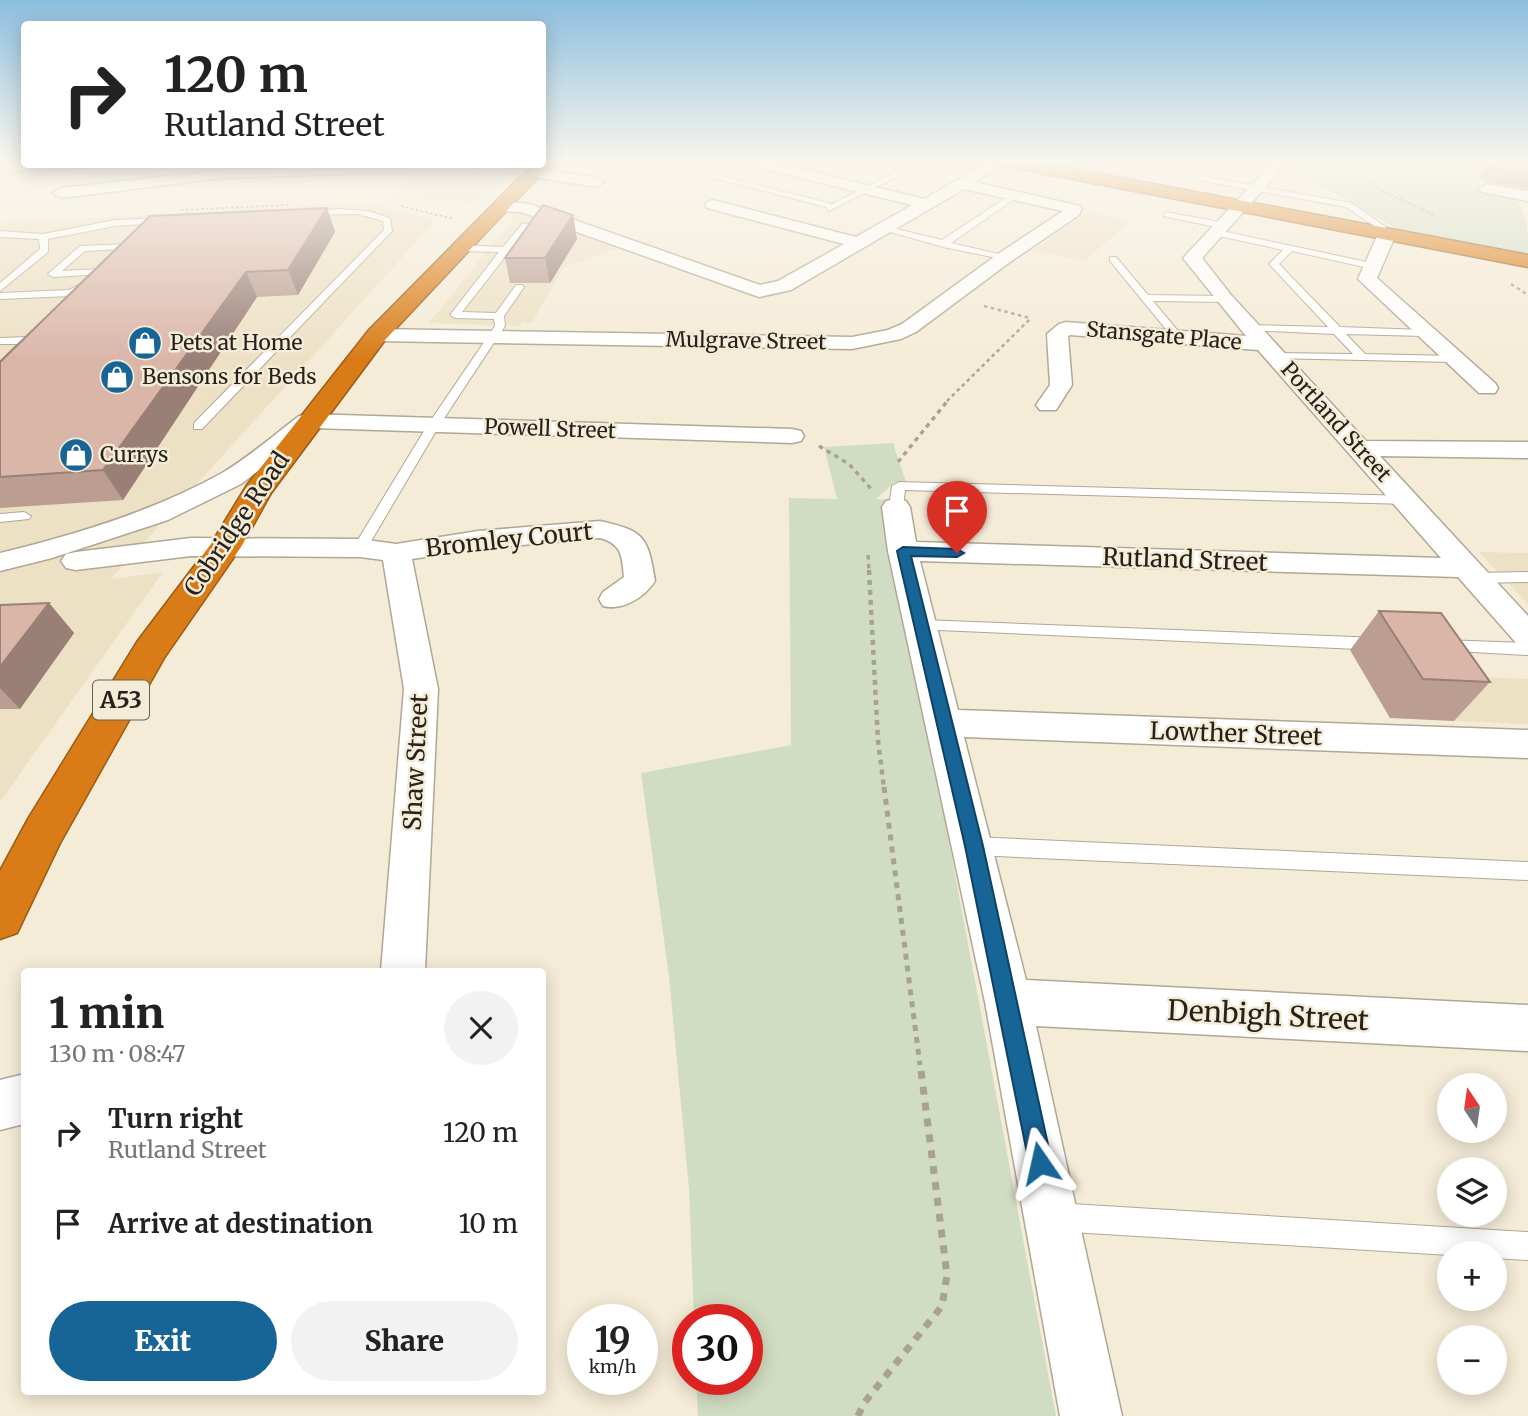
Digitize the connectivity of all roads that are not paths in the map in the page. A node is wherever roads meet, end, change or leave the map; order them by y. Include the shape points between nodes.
1 (94, 227) edge
2 (388, 227) edge
3 (480, 227) edge
4 (524, 227) edge
5 (579, 227) edge
6 (798, 227) edge
7 (887, 227) edge
8 (968, 227) edge
9 (1050, 227) edge
10 (1210, 227) edge
11 (1351, 227) edge
12 (1382, 227) edge
13 (884, 229) junction
14 (1217, 229) junction
15 (1383, 233) junction
16 (0, 234) edge
17 (43, 237) junction
18 (859, 243) junction
19 (943, 244) junction
20 (461, 247) junction
21 (1290, 248) junction
22 (505, 250) junction
23 (1004, 258) junction
24 (1113, 259) dead end
25 (1528, 261) edge
26 (1373, 265) junction
27 (101, 272) junction
28 (13, 276) junction
29 (0, 277) edge
30 (519, 287) dead end
31 (0, 288) edge
32 (0, 296) edge
33 (1145, 298) junction
34 (1224, 299) junction
35 (499, 316) junction
36 (1337, 331) junction
37 (1424, 333) junction
38 (377, 335) junction
39 (494, 337) junction
40 (1178, 337) junction
41 (0, 341) edge
42 (1264, 343) junction
43 (1362, 357) junction
44 (1453, 359) junction
45 (0, 368) edge
46 (1487, 388) dead end
47 (1048, 405) dead end
48 (308, 421) junction
49 (198, 426) dead end
50 (433, 426) junction
51 (792, 436) road end
52 (1359, 448) junction
53 (1528, 450) edge
54 (257, 491) junction
55 (885, 491) joint
56 (1407, 500) junction
57 (24, 516) dead end
58 (0, 518) edge
59 (225, 547) junction
60 (360, 548) junction
61 (887, 548) junction
62 (396, 553) junction
63 (76, 561) junction
64 (0, 562) edge
65 (0, 573) edge
66 (1472, 573) junction
67 (1527, 579) edge
68 (614, 599) dead end
69 (922, 625) junction
70 (1528, 636) edge
71 (1390, 644) edge
72 (1432, 646) edge
73 (1528, 649) edge
74 (944, 723) junction
75 (1528, 744) edge
76 (974, 846) junction
77 (1528, 871) edge
78 (0, 918) edge
79 (403, 968) edge
80 (1008, 1002) junction
81 (1528, 1028) edge
82 (21, 1100) edge
83 (0, 1105) edge
84 (1051, 1217) junction
85 (1528, 1246) edge
86 (1091, 1416) edge

1 - 17 lane
2 - 49 lane
3 - 20 highway, Cobridge Road / A53
4 - 22 lane
5 - 18 street via 759,291 784,286
6 - 18 street
7 - 13 street
8 - 19 lane
9 - 23 street, Mulgrave Street
10 - 14 lane
11 - 15 highway
12 - 15 lane
13 - 18 street
13 - 19 lane
14 - 21 lane
14 - 34 street, Portland Street via 1192,258
15 - 25 highway
15 - 26 street
16 - 17 lane
17 - 28 lane via 45,250
19 - 23 lane
20 - 22 lane
20 - 38 highway, Cobridge Road / A53
21 - 26 lane
21 - 36 lane via 1274,264
22 - 35 lane via 455,315
23 - 39 street, Mulgrave Street via 908,328 852,343
24 - 33 lane
26 - 37 street via 1367,279
27 - 27 lane via 77,273 53,274 83,248 128,246
27 - 32 lane via 86,287 71,293
28 - 29 lane
28 - 31 lane
30 - 35 lane
33 - 34 lane
33 - 40 lane
34 - 42 street, Portland Street
35 - 39 lane
36 - 37 lane
36 - 42 lane
36 - 43 lane
37 - 44 street
38 - 39 street, Mulgrave Street
38 - 48 highway, Cobridge Road / A53
39 - 50 lane
40 - 42 street, Stansgate Place
40 - 47 street, Stansgate Place via 1066,328 1057,334 1061,385
41 - 45 lane via 28,340
42 - 43 lane
42 - 52 street, Portland Street
43 - 44 lane
44 - 46 street
48 - 50 street, Powell Street
48 - 54 highway, Cobridge Road / A53
48 - 64 street via 232,478 158,514
50 - 51 street, Powell Street
50 - 60 lane
52 - 53 street
52 - 56 street, Portland Street
54 - 59 highway, Cobridge Road / A53
54 - 63 street
55 - 56 lane via 899,486
55 - 61 street
56 - 66 street, Portland Street
57 - 58 lane
59 - 60 street
59 - 63 street
59 - 78 highway, Cobridge Road / A53 via 150,651 43,832
60 - 62 street
61 - 66 street, Rutland Street
61 - 69 street
62 - 68 street, Bromley Court via 600,529 623,535 636,550 640,581
62 - 79 street, Shaw Street via 421,689
63 - 65 street
66 - 67 lane
66 - 70 street, Portland Street
69 - 71 lane
69 - 74 street
72 - 73 lane
74 - 75 street, Lowther Street
74 - 76 street
76 - 77 lane
76 - 80 street
80 - 81 street, Denbigh Street
80 - 84 street
82 - 83 street
84 - 85 lane
84 - 86 street

